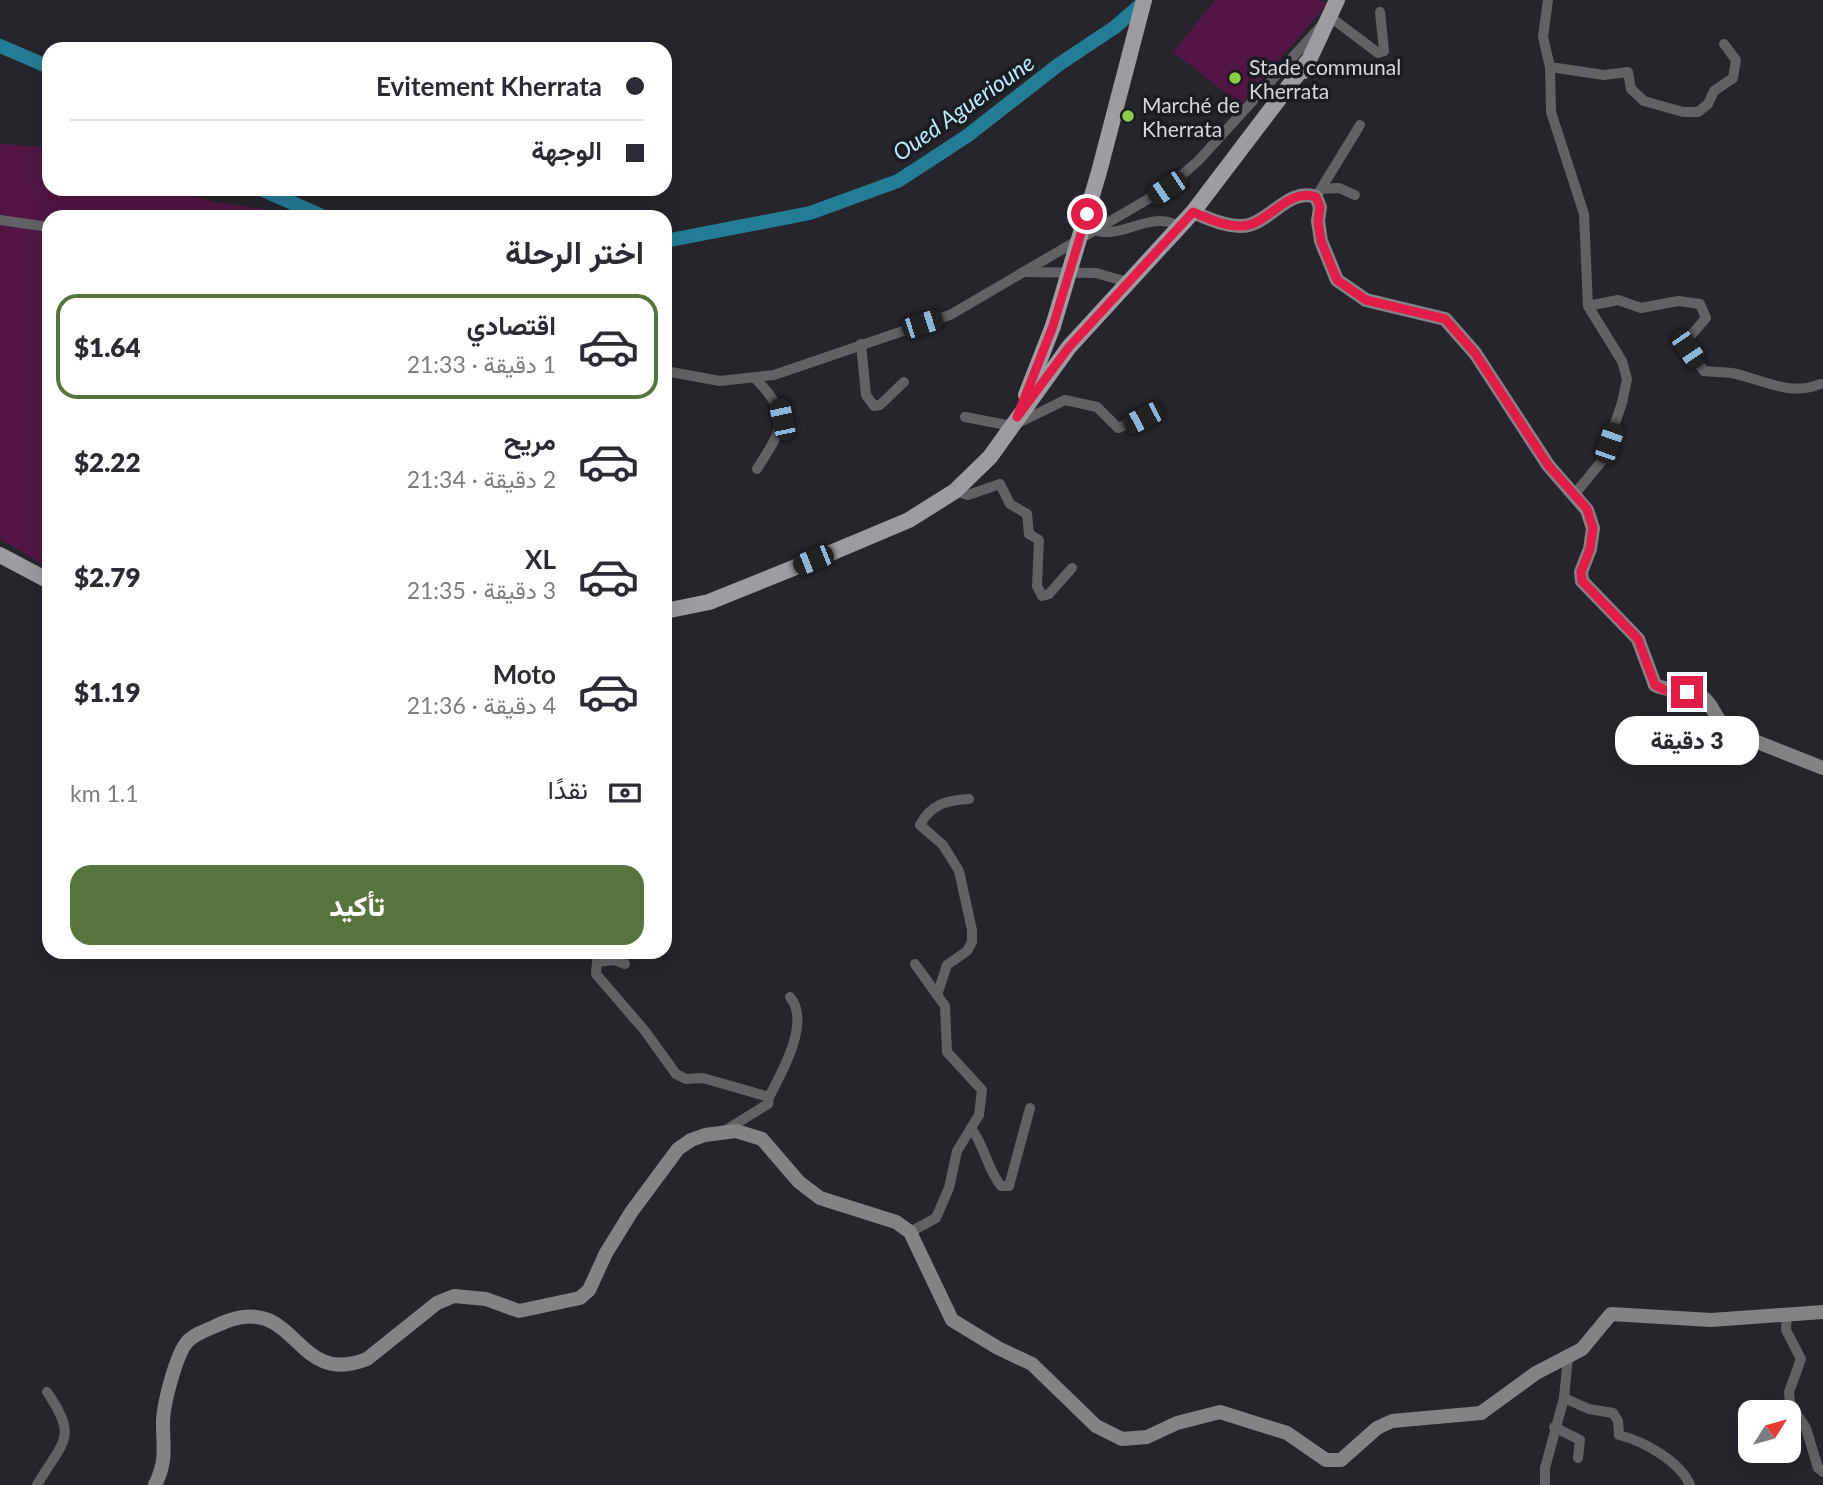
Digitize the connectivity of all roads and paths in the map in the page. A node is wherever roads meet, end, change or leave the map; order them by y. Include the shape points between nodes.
1 (1144, 0) edge
2 (1337, 0) edge
3 (1548, 0) edge
4 (1380, 12) dead end
5 (1328, 19) junction
6 (1724, 44) dead end
7 (1550, 67) junction
8 (1360, 125) dead end
9 (1318, 193) junction
10 (1355, 195) dead end
11 (1193, 212) junction
12 (0, 220) edge
13 (42, 226) edge
14 (1180, 227) junction
15 (1097, 230) junction
16 (1024, 272) junction
17 (1127, 282) junction
18 (1588, 306) junction
19 (861, 344) junction
20 (672, 372) edge
21 (755, 377) junction
22 (904, 382) dead end
23 (1820, 384) dead end
24 (965, 418) dead end
25 (1143, 418) dead end
26 (1015, 421) junction
27 (757, 469) dead end
28 (955, 491) junction
29 (1573, 496) junction
30 (0, 555) edge
31 (1072, 568) dead end
32 (42, 577) edge
33 (672, 610) edge
34 (1823, 768) edge
35 (969, 799) dead end
36 (625, 964) dead end
37 (915, 964) dead end
38 (938, 992) junction
39 (790, 997) dead end
40 (769, 1097) junction
41 (1030, 1108) dead end
42 (971, 1128) junction
43 (723, 1132) junction
44 (910, 1232) junction
45 (1823, 1312) edge
46 (1787, 1313) junction
47 (1568, 1357) junction
48 (47, 1392) dead end
49 (1563, 1398) junction
50 (1553, 1427) junction
51 (1578, 1458) dead end
52 (1823, 1472) edge
53 (37, 1485) edge
54 (155, 1485) edge
55 (1545, 1485) edge
56 (1690, 1485) edge

1 - 26 main road, bridge via 1053,326
2 - 5 main road
3 - 7 street via 1543,37
4 - 5 street via 1385,38 1384,51 1378,53
5 - 11 main road via 1307,62
5 - 15 street via 1198,161 1167,188
6 - 7 street via 1736,60 1733,78 1714,91 1698,112 1644,101 1631,89 1628,72 1604,75
7 - 18 street via 1551,112 1584,214
8 - 9 street
9 - 10 street via 1339,188
9 - 11 street via 1297,196 1251,225 1233,225
9 - 29 street via 1321,241 1337,280 1366,300 1445,319 1475,353 1500,396
11 - 14 main road
12 - 13 street
14 - 15 street via 1161,221 1115,233
14 - 17 main road
15 - 16 street
16 - 17 street via 1096,273
16 - 19 street via 950,315
17 - 26 main road via 1069,347
18 - 23 street via 1618,300 1641,308 1678,301 1700,304 1706,318 1686,340 1704,371 1793,388
18 - 29 street via 1622,361 1627,379 1602,461
19 - 21 street via 774,375
19 - 22 street via 866,394 874,406
20 - 21 street via 720,381
21 - 27 street via 779,405 782,419
24 - 26 street
25 - 26 street via 1118,428 1097,407 1065,400
26 - 28 main road via 990,457
28 - 31 street via 968,495 1000,484 1010,504 1027,514 1029,534 1039,540 1037,586 1042,596
28 - 33 main road via 909,520 833,552 709,602
29 - 34 street via 1587,509 1593,528 1582,581 1638,639 1655,685 1667,691 1696,693 1729,731
30 - 32 main road
35 - 38 street via 935,806 920,825 943,845 959,871 972,930 968,951 947,965
36 - 40 street via 605,959 597,962 596,974 676,1074
37 - 38 street
38 - 42 street via 945,1006 947,1052 982,1090 979,1115
39 - 40 street via 797,1014 791,1052
40 - 43 street via 768,1104
41 - 42 street via 1009,1186 1001,1186 987,1167
42 - 44 street via 957,1151 936,1218
43 - 44 street via 748,1132 762,1139 799,1182 820,1198 896,1222
43 - 54 street via 691,1140 676,1152 632,1211 589,1290 580,1298 519,1311 486,1299 454,1296 437,1303 367,1359 337,1366 308,1355 285,1329 264,1318 229,1320 191,1338 181,1350 163,1420 164,1467
44 - 47 street via 952,1320 1032,1364 1096,1426 1122,1439 1147,1437 1177,1423 1220,1412 1287,1433 1326,1460 1341,1460 1377,1428 1392,1421 1481,1413 1536,1373
45 - 46 street
46 - 47 street via 1711,1320 1611,1314 1582,1349
46 - 52 street via 1786,1329 1801,1359 1789,1392 1790,1404 1806,1428
47 - 49 street
48 - 53 street via 66,1426 65,1437
49 - 50 street
49 - 56 street via 1613,1413 1619,1435 1678,1467
50 - 51 street via 1580,1440
50 - 55 street

